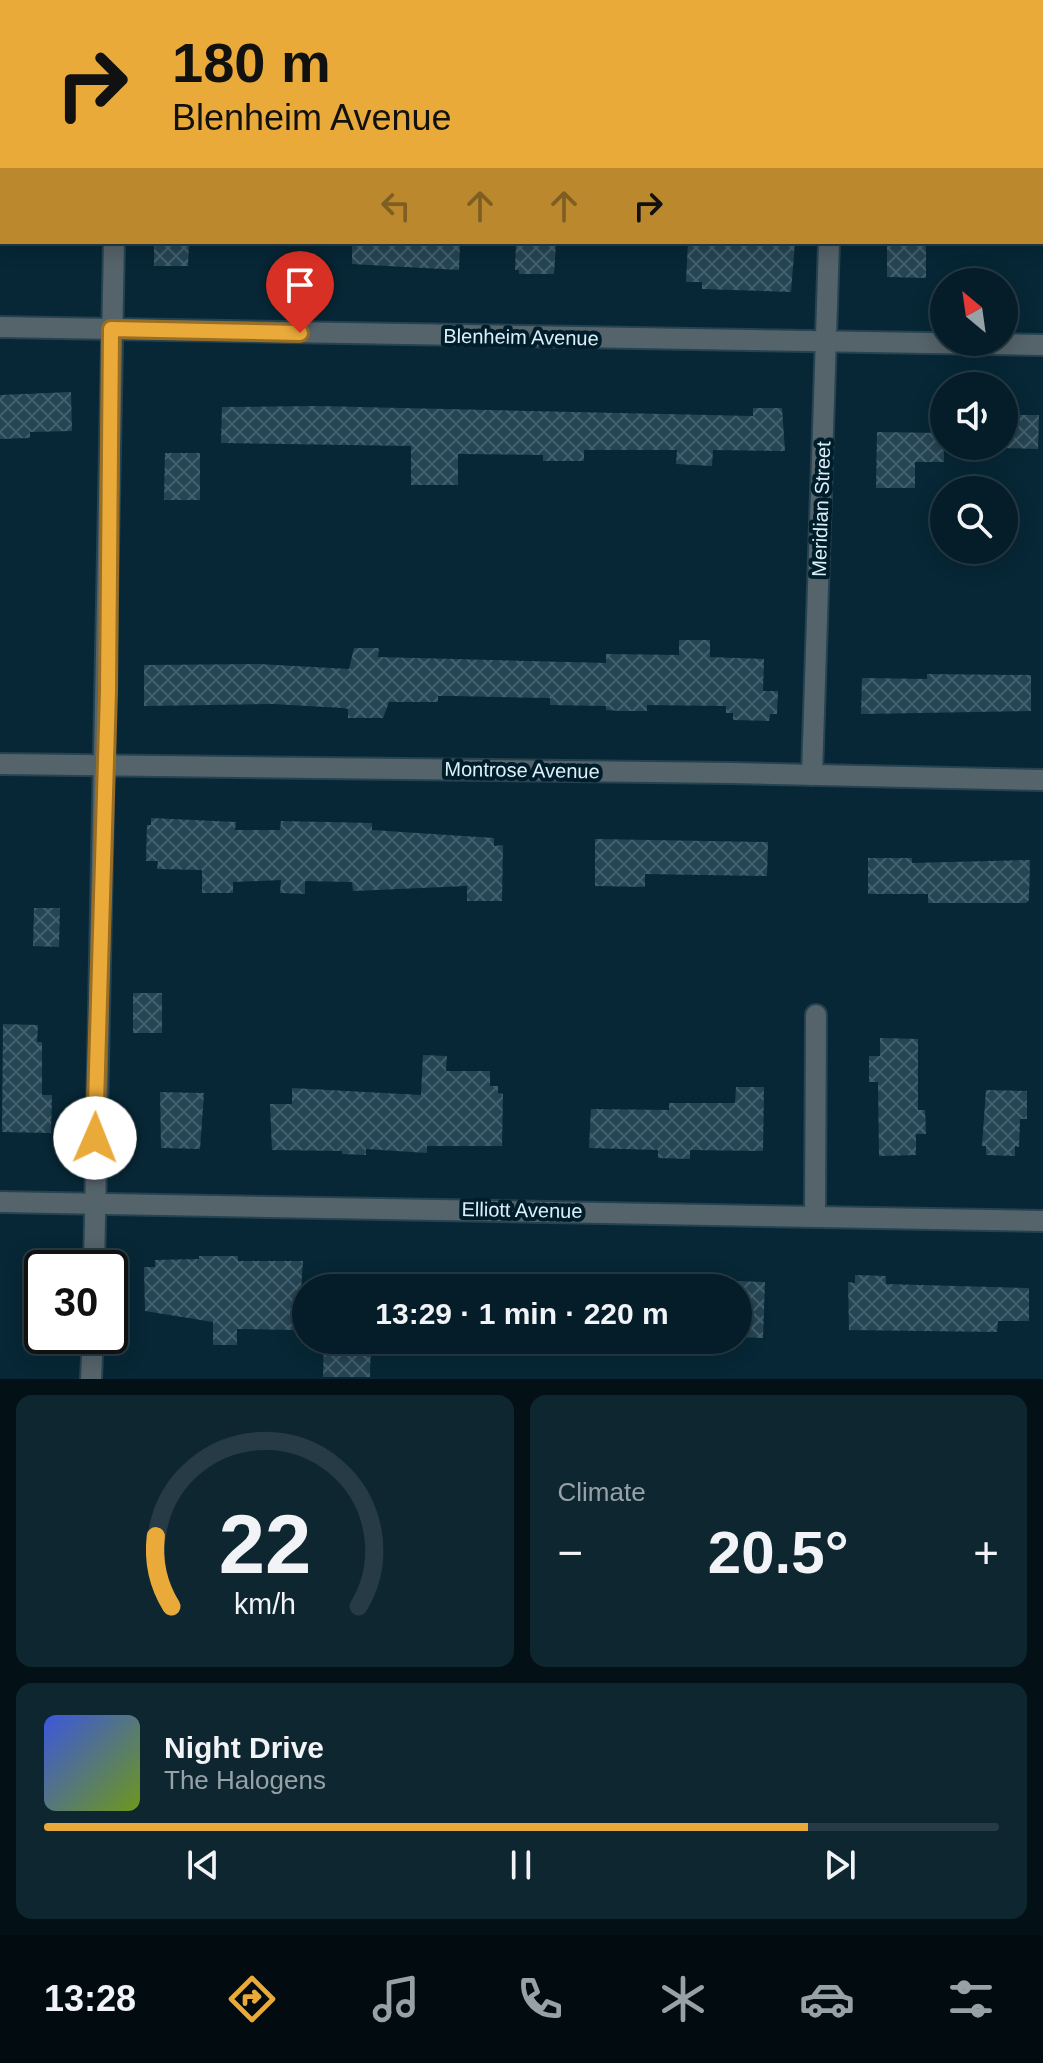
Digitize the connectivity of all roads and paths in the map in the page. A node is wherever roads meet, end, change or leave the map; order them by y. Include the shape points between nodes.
1 (114, 244) edge
2 (829, 244) edge
3 (0, 327) edge
4 (111, 329) junction
5 (827, 342) junction
6 (1043, 345) edge
7 (0, 764) edge
8 (105, 766) junction
9 (812, 775) junction
10 (1043, 780) edge
11 (816, 1015) dead end
12 (0, 1202) edge
13 (95, 1203) junction
14 (815, 1216) junction
15 (1043, 1221) edge
16 (94, 1250) edge
17 (92, 1354) edge
18 (91, 1379) edge

1 - 4 street
2 - 5 street, Meridian Street
3 - 4 street, Blenheim Avenue
4 - 5 street, Blenheim Avenue
4 - 8 street
5 - 6 street, Blenheim Avenue
5 - 9 street, Meridian Street
7 - 8 street, Montrose Avenue
8 - 9 street, Montrose Avenue
8 - 13 street
9 - 10 street, Montrose Avenue
11 - 14 street
12 - 13 street, Elliott Avenue
13 - 14 street, Elliott Avenue
13 - 16 street
14 - 15 street, Elliott Avenue
17 - 18 street

